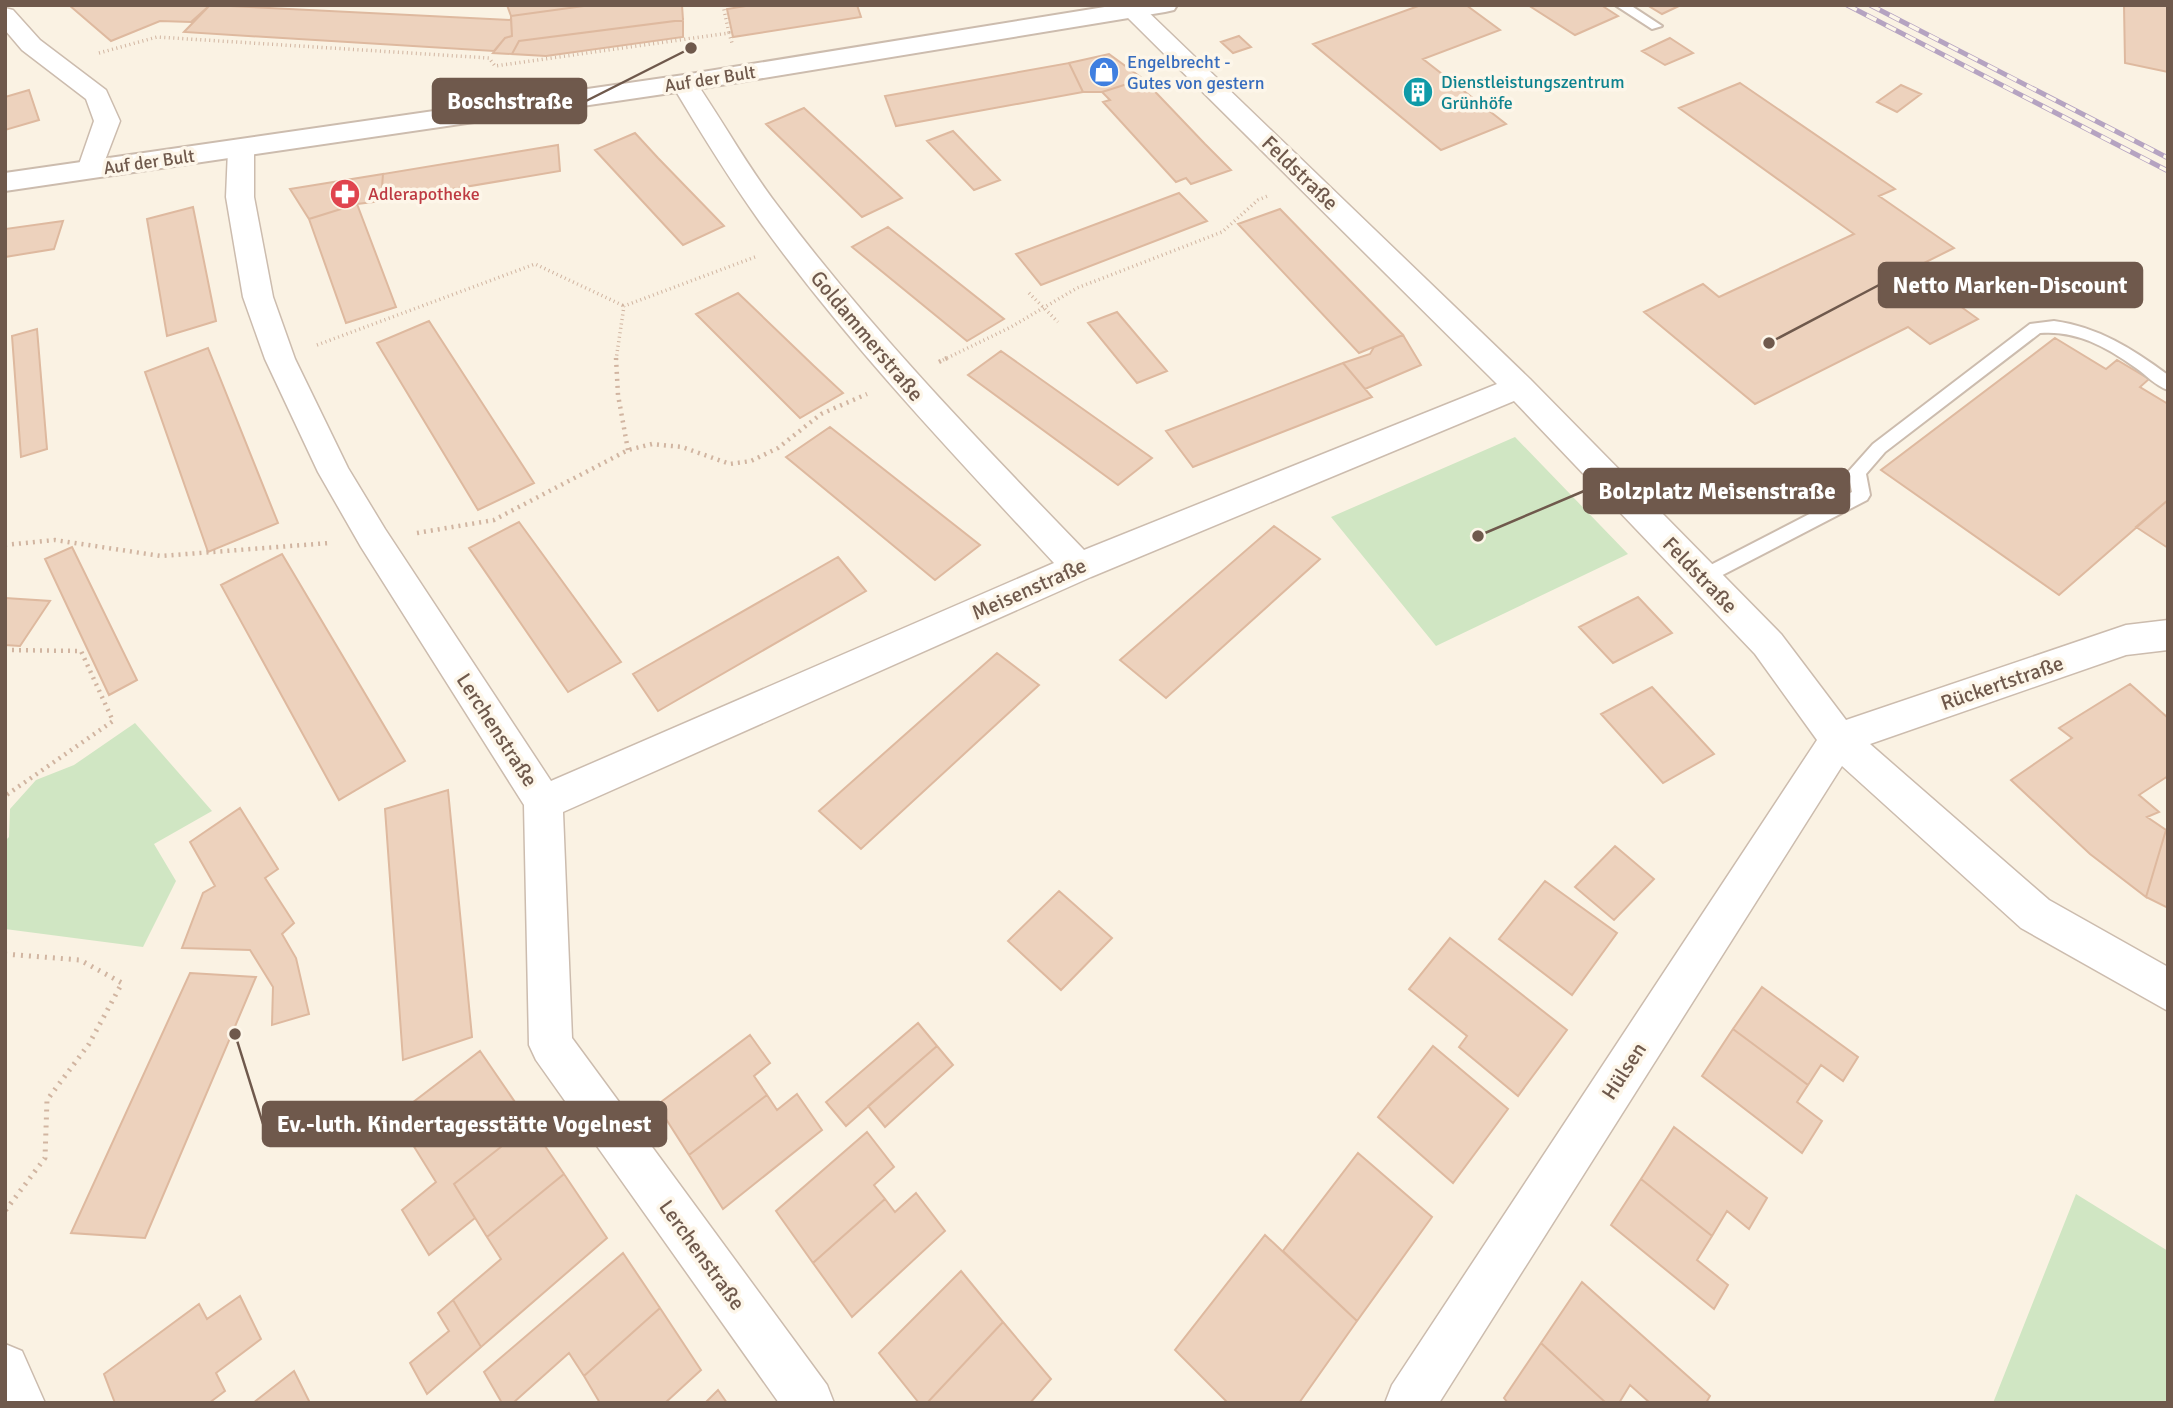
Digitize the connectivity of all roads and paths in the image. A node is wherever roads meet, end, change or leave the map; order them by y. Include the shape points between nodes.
1 (723, 5) edge
2 (979, 5) edge
3 (1165, 5) edge
4 (1621, 5) edge
5 (1134, 11) junction
6 (5, 15) edge
7 (1657, 26) dead end
8 (729, 33) junction
9 (993, 33) junction
10 (58, 65) junction
11 (740, 74) junction
12 (684, 83) junction
13 (242, 150) junction
14 (90, 170) junction
15 (1306, 179) junction
16 (5, 182) edge
17 (790, 243) junction
18 (1029, 293) dead end
19 (624, 306) junction
20 (1044, 308) junction
21 (1058, 322) dead end
22 (280, 359) junction
23 (901, 379) junction
24 (2168, 384) edge
25 (1518, 387) junction
26 (628, 450) junction
27 (373, 538) junction
28 (5, 545) edge
29 (1079, 566) junction
30 (1703, 577) junction
31 (2168, 635) edge
32 (5, 650) edge
33 (1838, 739) junction
34 (5, 796) edge
35 (543, 802) junction
36 (5, 954) edge
37 (2168, 989) edge
38 (5, 1211) edge
39 (5, 1368) edge
40 (20, 1403) edge
41 (809, 1403) edge
42 (1410, 1403) edge

1 - 8 path
2 - 9 street
3 - 5 street, Auf der Bult
4 - 7 lane
5 - 9 street, Auf der Bult
5 - 15 street, Feldstraße
6 - 10 street via 31,45
8 - 10 path via 495,66 489,58 157,37
8 - 11 path
9 - 11 street, Auf der Bult
10 - 14 street via 97,95 107,121
11 - 12 street, Auf der Bult
12 - 13 street, Auf der Bult
12 - 17 street, Goldammerstraße via 720,146
13 - 14 street, Auf der Bult
13 - 22 street, Lerchenstraße via 240,197 258,297
14 - 16 street, Auf der Bult
15 - 20 path via 1258,200 1222,232 1077,288
15 - 25 street, Feldstraße
17 - 19 path
17 - 23 street, Goldammerstraße
18 - 20 path
19 - 22 path via 535,264
19 - 26 path via 614,360
20 - 21 path
20 - 23 path
22 - 27 street, Lerchenstraße via 334,472
23 - 26 path via 821,414 778,448 751,461 730,464 682,447 652,443
23 - 29 street, Goldammerstraße
24 - 30 lane via 2096,338 2051,325 2036,328 1879,448 1857,472 1861,495
25 - 29 street, Meisenstraße
25 - 30 street, Feldstraße
26 - 27 path via 494,520
27 - 28 path via 161,556 55,540
27 - 35 street, Lerchenstraße
29 - 35 street, Meisenstraße
30 - 33 street, Feldstraße via 1768,644
31 - 33 street, Rückertstraße via 2126,640
32 - 34 path via 81,651 113,721 82,747 31,774
33 - 37 street, Feldstraße via 2035,914
33 - 42 street, Hülsen
35 - 41 street, Lerchenstraße via 551,1045
36 - 38 path via 80,960 122,983 89,1044 47,1100 45,1158
39 - 40 street

